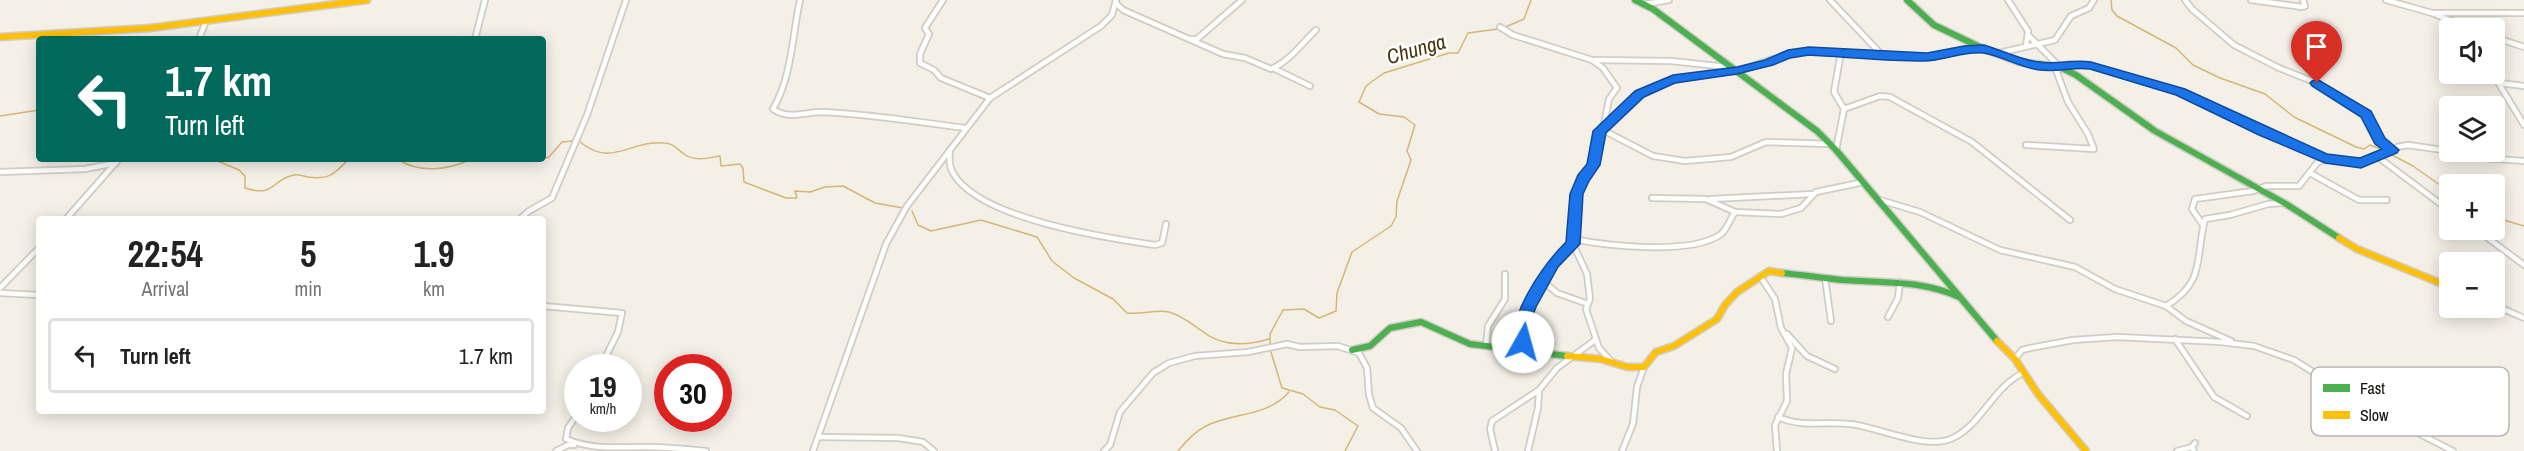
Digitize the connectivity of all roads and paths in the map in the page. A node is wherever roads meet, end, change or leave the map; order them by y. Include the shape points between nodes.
1 (367, 0) edge
2 (485, 0) edge
3 (626, 0) edge
4 (800, 0) edge
5 (943, 0) edge
6 (1242, 0) edge
7 (1635, 0) edge
8 (1669, 0) edge
9 (1830, 0) edge
10 (1907, 0) edge
11 (2008, 0) edge
12 (2094, 0) edge
13 (2185, 0) edge
14 (2251, 0) edge
15 (2303, 0) edge
16 (2386, 0) edge
17 (1116, 2) edge
18 (1643, 3) junction
19 (2432, 12) junction
20 (2524, 13) edge
21 (2442, 18) edge
22 (206, 21) junction
23 (1502, 28) dead end
24 (1316, 30) dead end
25 (200, 36) edge
26 (476, 36) edge
27 (2029, 36) junction
28 (0, 37) edge
29 (1187, 39) junction
30 (2505, 41) edge
31 (2026, 46) junction
32 (2039, 46) junction
33 (2524, 47) edge
34 (1984, 49) junction
35 (1841, 52) junction
36 (1999, 53) junction
37 (1881, 54) junction
38 (1592, 60) junction
39 (1728, 67) junction
40 (2060, 68) junction
41 (1275, 69) junction
42 (1737, 70) junction
43 (2501, 84) edge
44 (2505, 84) edge
45 (1310, 86) dead end
46 (2524, 86) edge
47 (990, 98) junction
48 (1844, 109) junction
49 (2524, 125) edge
50 (1603, 127) junction
51 (965, 128) junction
52 (1830, 144) junction
53 (2026, 145) dead end
54 (951, 147) junction
55 (2439, 149) edge
56 (1836, 150) junction
57 (2393, 150) junction
58 (2378, 157) junction
59 (2325, 159) junction
60 (2505, 160) edge
61 (2524, 161) edge
62 (113, 162) edge
63 (116, 162) edge
64 (0, 172) edge
65 (2310, 173) junction
66 (1864, 182) junction
67 (2256, 189) junction
68 (1813, 194) junction
69 (1652, 198) dead end
70 (1709, 200) junction
71 (1880, 200) junction
72 (2387, 200) dead end
73 (2439, 203) edge
74 (2286, 204) junction
75 (1735, 212) junction
76 (69, 216) edge
77 (522, 216) edge
78 (2070, 220) dead end
79 (1167, 224) dead end
80 (2203, 225) junction
81 (2490, 240) edge
82 (1573, 241) junction
83 (36, 251) edge
84 (2524, 265) edge
85 (1505, 274) dead end
86 (1760, 276) junction
87 (1825, 278) junction
88 (1543, 281) junction
89 (1900, 282) junction
90 (2439, 283) edge
91 (0, 288) edge
92 (0, 293) edge
93 (36, 295) edge
94 (1959, 297) junction
95 (1588, 304) junction
96 (546, 306) edge
97 (2166, 306) junction
98 (2505, 310) edge
99 (1888, 317) dead end
100 (2524, 318) edge
101 (1831, 321) dead end
102 (1781, 328) junction
103 (2175, 339) junction
104 (1595, 340) junction
105 (2236, 343) junction
106 (1486, 345) junction
107 (1352, 350) junction
108 (1529, 352) junction
109 (607, 354) edge
110 (1571, 357) junction
111 (2015, 359) junction
112 (1612, 362) junction
113 (1644, 367) junction
114 (1835, 369) dead end
115 (2311, 371) edge
116 (2023, 373) junction
117 (1539, 390) junction
118 (2247, 416) dead end
119 (1778, 417) junction
120 (566, 432) edge
121 (2424, 436) edge
122 (818, 437) junction
123 (574, 445) junction
124 (2194, 447) edge
125 (556, 451) edge
126 (706, 451) edge
127 (813, 451) edge
128 (934, 451) edge
129 (1104, 451) edge
130 (1417, 451) edge
131 (1495, 451) edge
132 (1528, 451) edge
133 (1622, 451) edge
134 (1778, 451) edge
135 (2086, 451) edge
136 (2177, 451) edge
137 (2453, 451) edge

1 - 22 street
2 - 26 street
3 - 77 street via 587,115 552,198 528,209
4 - 51 street via 789,69 775,111 787,117 809,112 883,116
5 - 47 street via 926,26 929,34 920,63 941,78
6 - 29 street via 1197,39
7 - 18 street
8 - 18 street
9 - 37 street
10 - 34 street via 1934,25
11 - 27 street
12 - 32 street via 2089,8 2072,16 2057,38
13 - 57 street via 2234,45 2317,83 2366,114 2380,141
14 - 15 street via 2302,7
16 - 19 street
17 - 29 street via 1123,10
17 - 47 street via 1112,15 1101,27
18 - 39 street
19 - 20 street
19 - 21 street
22 - 25 street
22 - 28 street via 104,32
23 - 38 street
24 - 41 street
27 - 31 street
27 - 32 street
29 - 41 street
30 - 33 street
31 - 32 street
31 - 36 street
32 - 40 street
34 - 36 street
34 - 37 street via 1927,57
35 - 37 street
35 - 42 street via 1788,54
35 - 48 street via 1834,92
36 - 40 street via 2020,62
38 - 39 street via 1671,61
38 - 50 street via 1617,88 1608,99
39 - 42 street
40 - 53 street via 2056,70 2072,110 2086,128 2094,149
40 - 59 street via 2069,64 2091,66 2181,92
40 - 67 street via 2156,131
41 - 45 street
42 - 50 street via 1690,76 1652,87
42 - 52 street
43 - 49 street
44 - 46 street
47 - 51 street
48 - 56 street
48 - 78 street via 1880,96 1890,97 1971,142
50 - 52 street via 1653,156 1669,160 1731,157 1766,142
50 - 82 street via 1594,165 1577,194
51 - 54 street
52 - 56 street
54 - 79 street via 949,159 956,178 999,208 1095,236 1155,245 1162,243
54 - 122 street via 907,206 886,244
55 - 57 street via 2408,145
56 - 66 street
57 - 58 street
58 - 59 street via 2361,163
58 - 73 street
59 - 65 street
60 - 61 street
62 - 64 street via 85,170
63 - 76 street
65 - 67 street via 2299,186
65 - 72 street via 2359,200
66 - 68 street
66 - 71 street
67 - 74 street
67 - 80 street via 2195,199 2192,209
68 - 70 street
68 - 75 street via 1801,208 1786,213
69 - 70 street
70 - 75 street
71 - 94 street
71 - 97 street via 1911,208 2000,250 2071,266 2115,289
74 - 80 street via 2270,202 2224,216 2210,216
74 - 90 street via 2357,249
75 - 82 street via 1721,234 1703,241 1622,246
80 - 97 street via 2192,286
81 - 84 street
82 - 88 street
82 - 95 street via 1587,274
83 - 91 street
85 - 106 street via 1505,299 1488,326
86 - 87 street via 1769,271
86 - 102 street via 1775,299
86 - 113 street via 1737,292 1717,319 1656,352
87 - 89 street
87 - 101 street
88 - 95 street via 1557,293
88 - 108 street via 1524,320 1522,339
89 - 94 street via 1943,288
89 - 99 street via 1898,298
92 - 93 street
94 - 111 street
95 - 104 street
96 - 109 street via 622,313
97 - 105 street via 2186,321
98 - 100 street
102 - 114 street via 1810,361
102 - 119 street via 1792,348 1786,374 1787,401
103 - 105 street
103 - 111 street via 2073,340 2022,350
103 - 118 street via 2214,397
104 - 110 street
104 - 112 street
105 - 115 street via 2268,350
106 - 107 street via 1470,344 1421,322 1390,328 1370,346
106 - 108 street
107 - 129 street via 1287,344 1169,363 1153,373 1120,412 1110,445
107 - 130 street via 1365,360 1372,406 1400,428
108 - 110 street
110 - 112 street
110 - 117 street
111 - 116 street
112 - 113 street
113 - 133 street via 1637,387 1634,424
116 - 119 street via 2008,380 1966,428 1946,442 1921,441 1841,422 1796,425
116 - 135 street
117 - 131 street via 1492,421
117 - 132 street
119 - 134 street
120 - 123 street via 566,439
121 - 137 street
122 - 127 street
122 - 128 street via 898,438 923,442
123 - 125 street
123 - 126 street via 603,451 638,447
124 - 136 street

